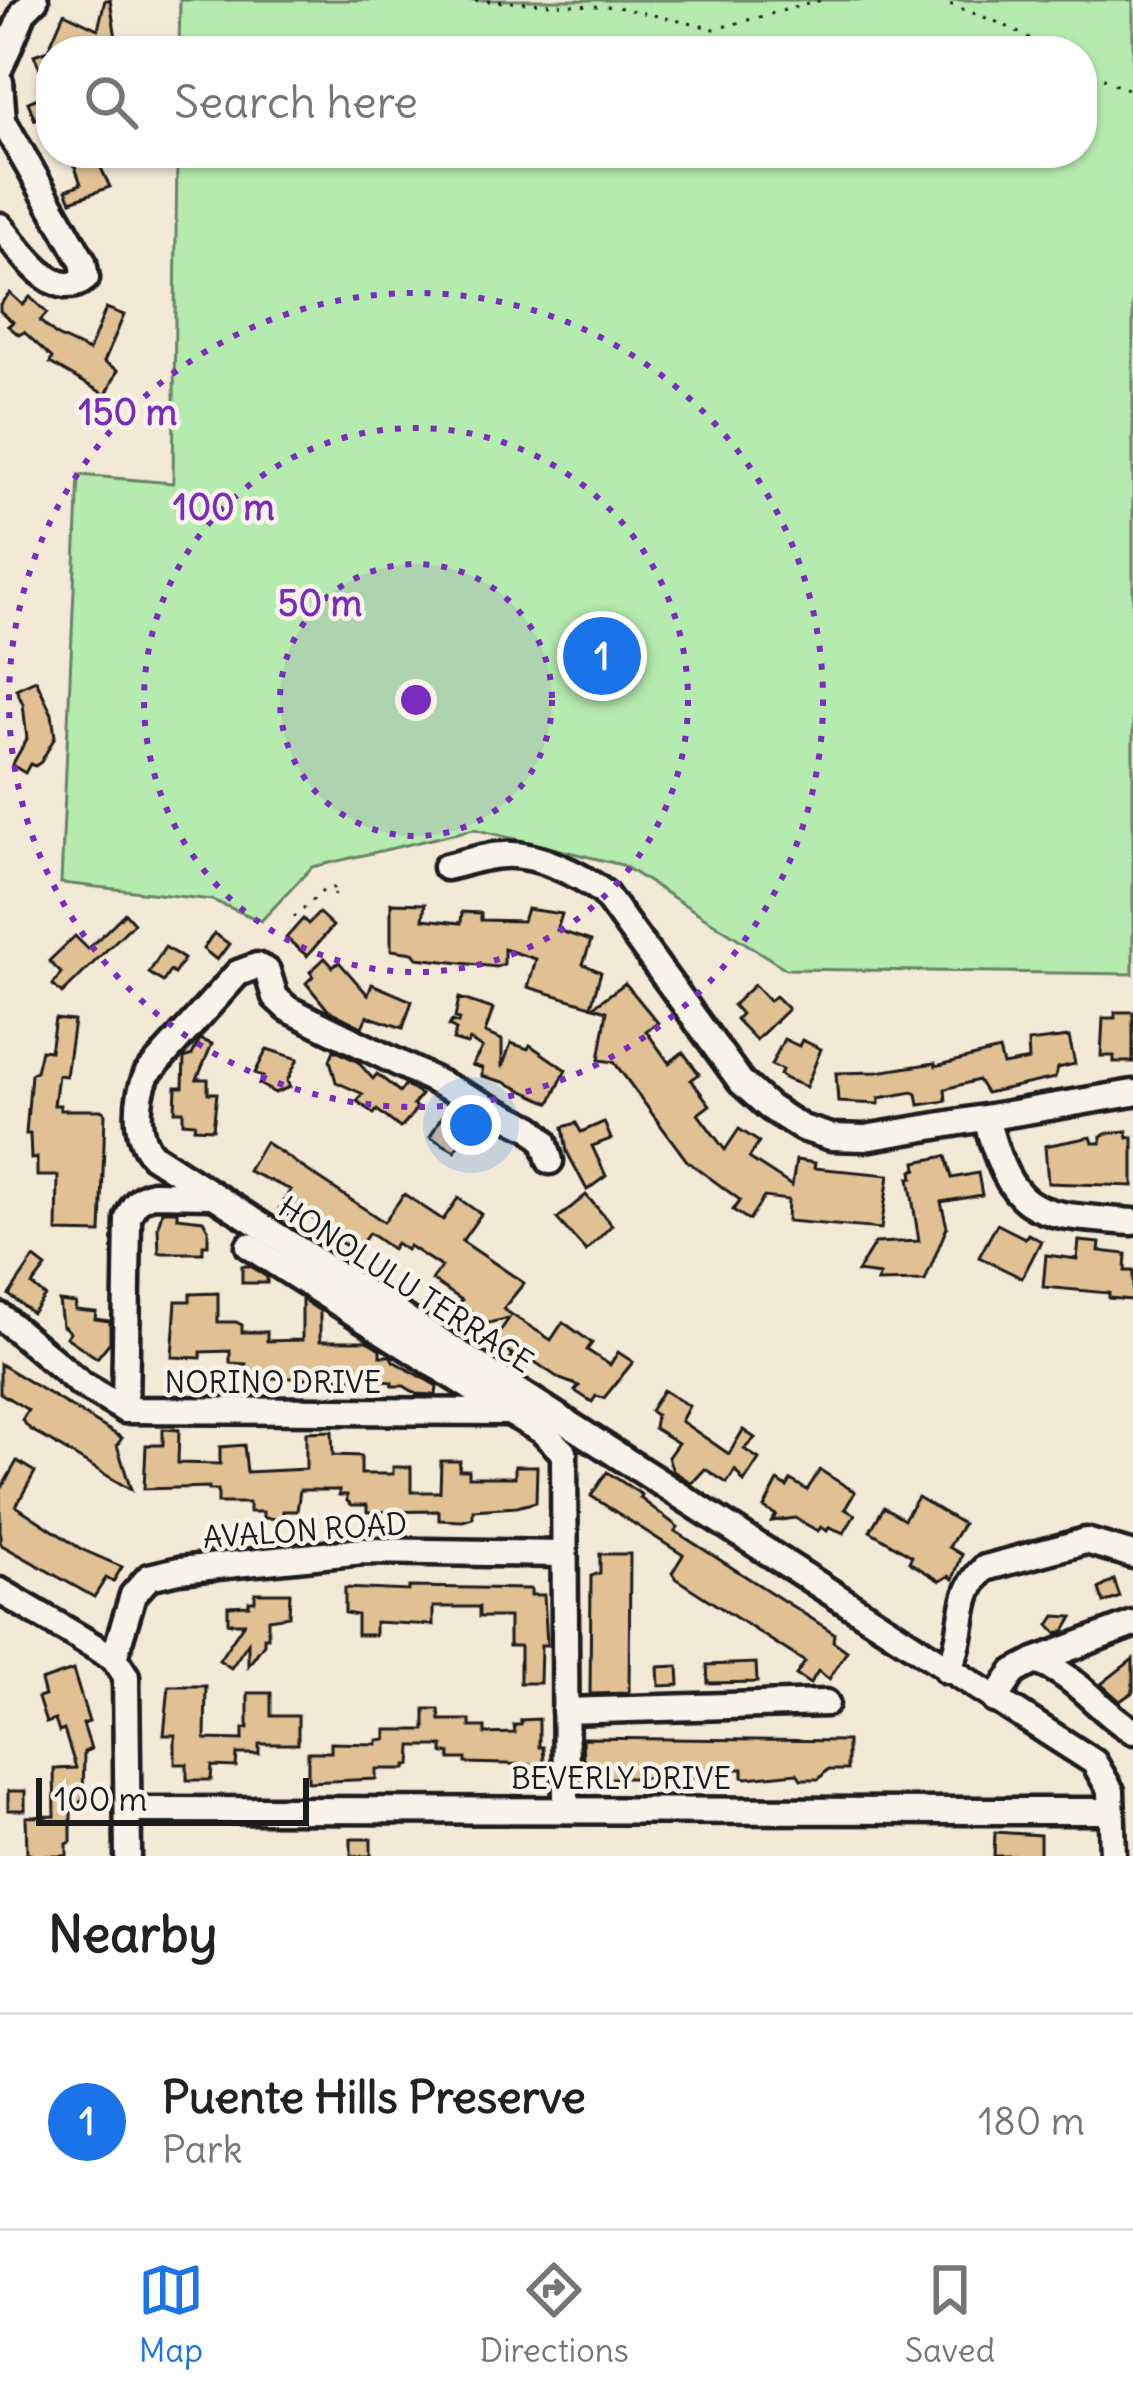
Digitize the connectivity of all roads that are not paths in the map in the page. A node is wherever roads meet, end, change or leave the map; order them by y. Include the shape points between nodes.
1 (35, 0) edge
2 (0, 67) edge
3 (0, 82) edge
4 (0, 226) edge
5 (446, 867) dead end
6 (1133, 1093) edge
7 (986, 1118) junction
8 (550, 1161) dead end
9 (213, 1195) junction
10 (1133, 1222) edge
11 (250, 1246) dead end
12 (0, 1316) edge
13 (125, 1410) junction
14 (509, 1412) junction
15 (563, 1555) junction
16 (1133, 1555) edge
17 (0, 1591) edge
18 (1133, 1624) edge
19 (114, 1658) junction
20 (1034, 1661) junction
21 (947, 1670) junction
22 (995, 1700) junction
23 (826, 1703) dead end
24 (565, 1711) junction
25 (1133, 1731) edge
26 (566, 1808) junction
27 (128, 1810) junction
28 (1112, 1811) junction
29 (128, 1856) edge
30 (1113, 1856) edge

1 - 2 street
3 - 4 street via 3,121 86,278 66,286 49,279
5 - 7 street via 513,855 594,885 741,1082 802,1128 865,1138
6 - 7 street
7 - 10 street via 999,1166 1022,1197 1064,1216
8 - 9 street, HONOLULU TERRACE via 531,1128 288,1009 267,971 251,966 142,1086 143,1145
9 - 13 street via 153,1194 132,1208
9 - 21 street, HONOLULU TERRACE
11 - 14 street
12 - 13 street, NORINO DRIVE
13 - 14 street, NORINO DRIVE
14 - 15 street via 564,1453
15 - 19 street, AVALON ROAD via 363,1551 148,1577 133,1595
15 - 24 street
16 - 21 street via 1087,1541 985,1568 964,1605 961,1648
17 - 19 street
18 - 20 street
19 - 27 street via 126,1676
20 - 22 street via 1014,1672
20 - 25 street via 1055,1667
21 - 22 street, HONOLULU TERRACE
22 - 28 street, HONOLULU TERRACE via 1094,1762 1109,1783
23 - 24 street
24 - 26 street
26 - 27 street, BEVERLY DRIVE
26 - 28 street, BEVERLY DRIVE
27 - 29 street
28 - 30 street

